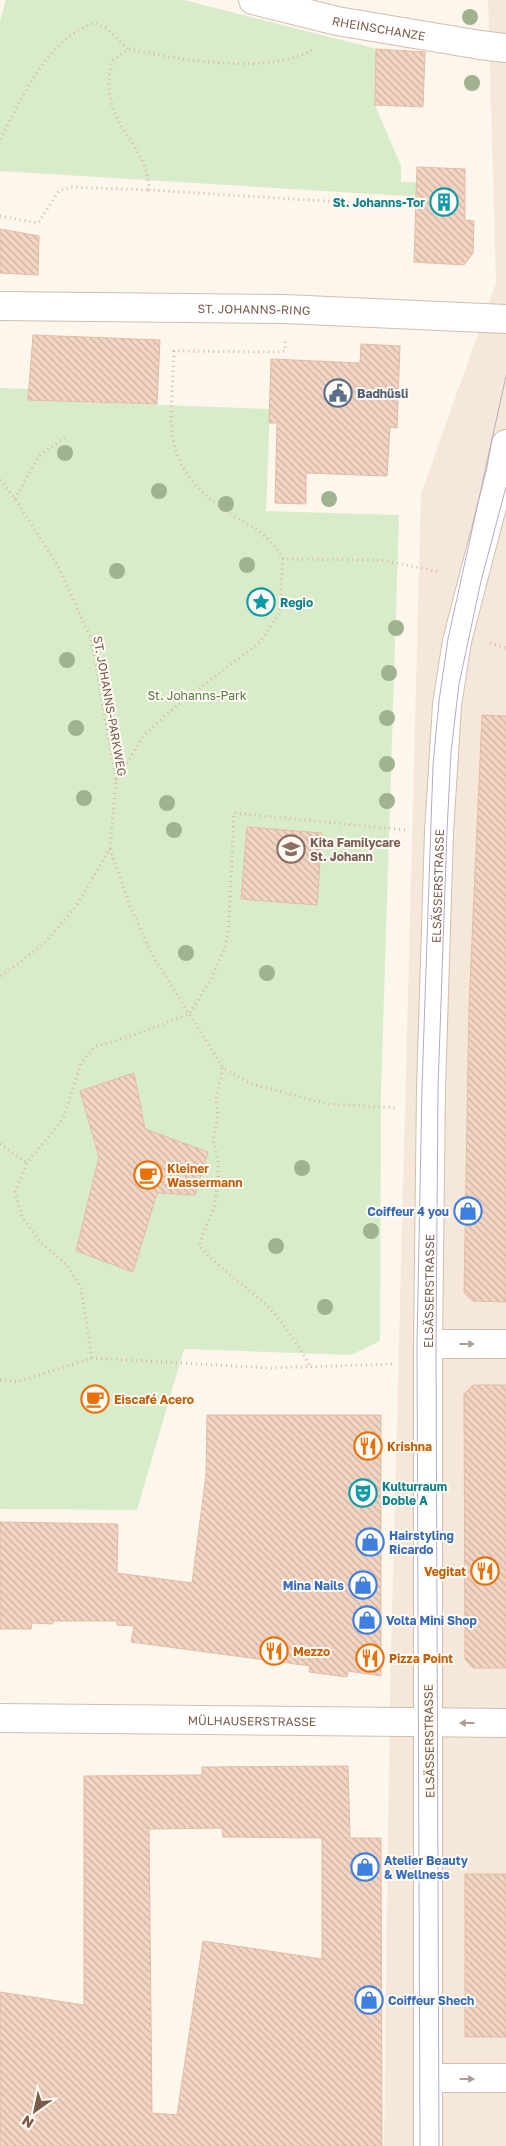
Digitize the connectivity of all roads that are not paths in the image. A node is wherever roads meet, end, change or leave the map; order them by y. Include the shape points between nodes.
1 (253, 0) edge
2 (506, 48) edge
3 (0, 306) edge
4 (506, 319) edge
5 (506, 444) edge
6 (506, 1344) edge
7 (428, 1354) junction
8 (0, 1718) edge
9 (428, 1723) junction
10 (506, 1723) edge
11 (428, 2078) junction
12 (506, 2078) edge
13 (428, 2146) edge

1 - 2 street, RHEINSCHANZE via 337,21
3 - 4 street, ST. JOHANNS-RING via 284,309
5 - 7 street, ELSÄSSERSTRASSE via 457,641 447,705 439,832 430,1109
7 -> 6 street
7 - 9 street, ELSÄSSERSTRASSE
8 - 9 street, MÜLHAUSERSTRASSE
10 -> 9 street, MÜLHAUSERSTRASSE
9 - 11 street, ELSÄSSERSTRASSE
11 -> 12 street
11 - 13 street, ELSÄSSERSTRASSE

